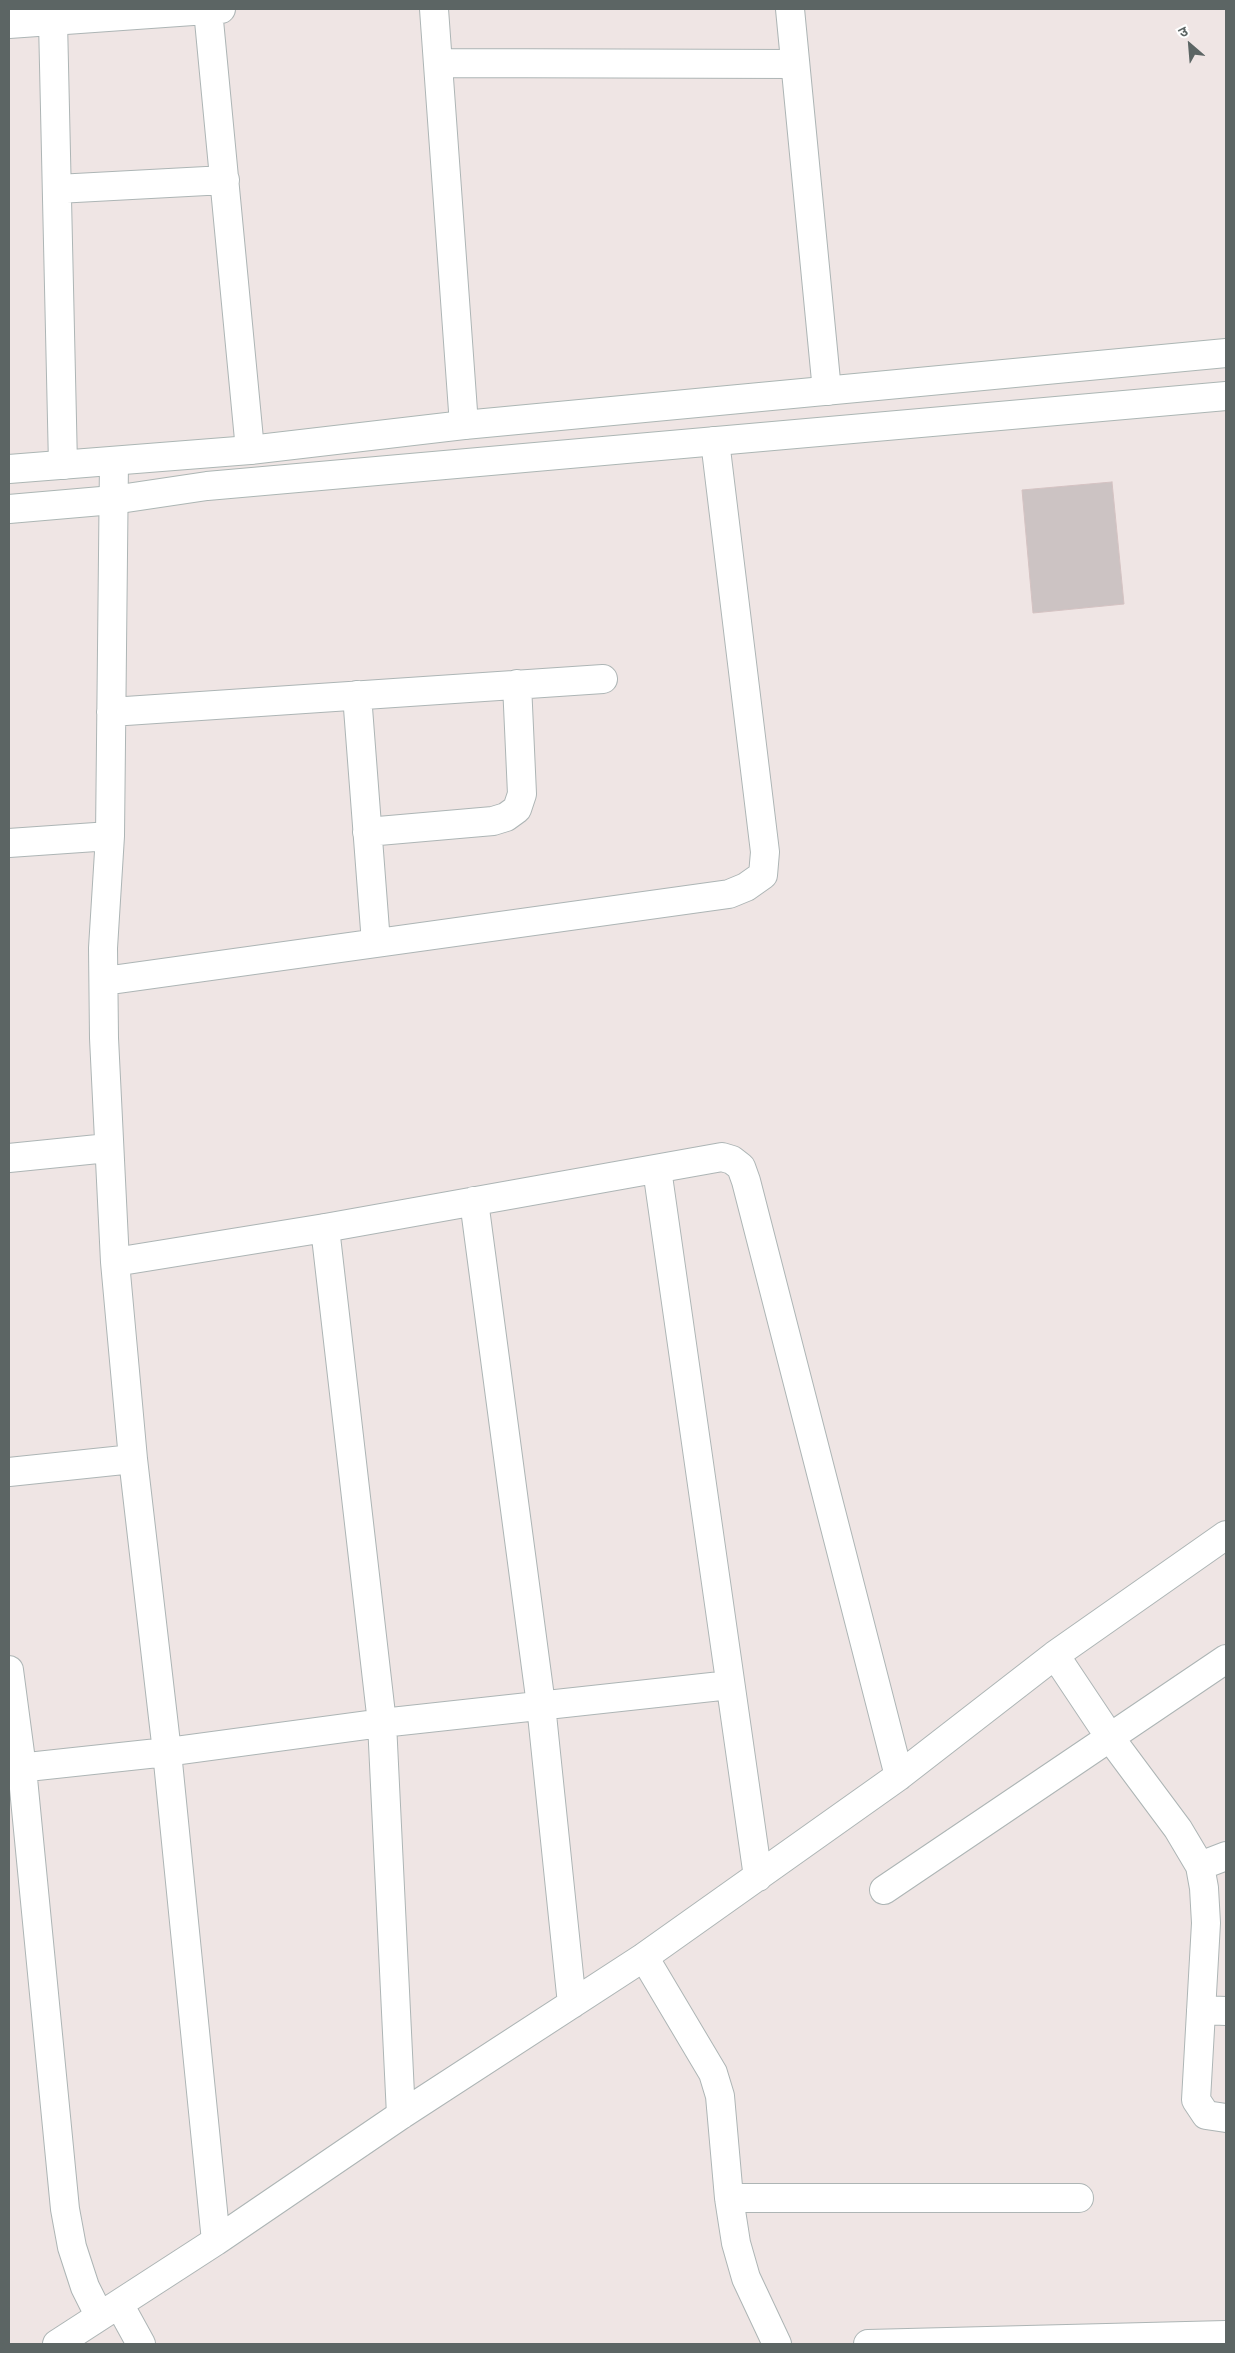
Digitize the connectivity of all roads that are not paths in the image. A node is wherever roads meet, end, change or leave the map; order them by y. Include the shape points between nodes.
1 (215, 9) edge
2 (434, 9) edge
3 (790, 9) edge
4 (53, 21) junction
5 (9, 24) edge
6 (438, 63) junction
7 (795, 64) junction
8 (224, 180) junction
9 (57, 189) junction
10 (1226, 353) edge
11 (827, 391) junction
12 (1226, 396) edge
13 (464, 424) junction
14 (715, 441) junction
15 (250, 450) junction
16 (114, 461) junction
17 (63, 465) junction
18 (9, 469) edge
19 (114, 500) junction
20 (9, 509) edge
21 (603, 679) dead end
22 (517, 684) junction
23 (357, 695) junction
24 (111, 712) junction
25 (367, 832) junction
26 (110, 836) junction
27 (9, 843) edge
28 (376, 943) junction
29 (104, 981) junction
30 (108, 1148) junction
31 (9, 1158) edge
32 (657, 1169) junction
33 (474, 1201) junction
34 (325, 1228) junction
35 (115, 1262) junction
36 (133, 1459) junction
37 (9, 1472) edge
38 (1226, 1535) edge
39 (1055, 1655) junction
40 (1226, 1659) edge
41 (9, 1670) edge
42 (730, 1685) junction
43 (541, 1705) junction
44 (382, 1723) junction
45 (1111, 1739) junction
46 (167, 1752) junction
47 (15, 1768) edge
48 (899, 1776) junction
49 (1226, 1856) edge
50 (1200, 1866) junction
51 (758, 1877) junction
52 (884, 1890) dead end
53 (644, 1957) junction
54 (572, 2004) junction
55 (1213, 2010) edge
56 (401, 2115) junction
57 (1226, 2118) edge
58 (729, 2198) junction
59 (1079, 2198) dead end
60 (216, 2242) junction
61 (109, 2310) junction
62 (1226, 2336) edge
63 (57, 2344) edge
64 (141, 2344) edge
65 (777, 2344) edge
66 (868, 2344) edge

1 - 4 street
1 - 8 street
2 - 6 street
3 - 7 street
4 - 5 street
4 - 9 street
6 - 7 street
6 - 13 street
7 - 11 street
8 - 9 street
8 - 15 street
9 - 17 street
10 - 11 street
11 - 13 street
12 - 14 street
13 - 15 street
14 - 19 street via 207,486
14 - 28 street via 765,852 763,875 729,894
15 - 16 street
16 - 17 street
16 - 19 street
17 - 18 street
19 - 20 street
19 - 24 street
21 - 22 street
22 - 23 street
22 - 25 street via 522,794 517,809 494,821
23 - 24 street
23 - 25 street
24 - 26 street
25 - 28 street
26 - 27 street
26 - 29 street
28 - 29 street
29 - 30 street
30 - 31 street
30 - 35 street
32 - 33 street
32 - 42 street
32 - 48 street via 722,1157 741,1167
33 - 34 street
33 - 43 street
34 - 35 street
34 - 44 street
35 - 36 street
36 - 37 street
36 - 46 street
38 - 39 street
39 - 45 street
39 - 48 street
40 - 45 street
41 - 47 street
42 - 43 street
42 - 51 street
43 - 44 street
43 - 54 street
44 - 46 street
44 - 56 street
45 - 50 street via 1178,1829
45 - 52 street
46 - 47 street
46 - 60 street
47 - 61 street via 65,2209 72,2248 85,2287
48 - 51 street
49 - 50 street
50 - 55 street
51 - 53 street
53 - 54 street
53 - 58 street via 714,2073 720,2096
54 - 56 street
55 - 57 street via 1196,2100 1206,2115
56 - 60 street
58 - 59 street
58 - 65 street via 746,2278
60 - 61 street
61 - 63 street
61 - 64 street
62 - 66 street

